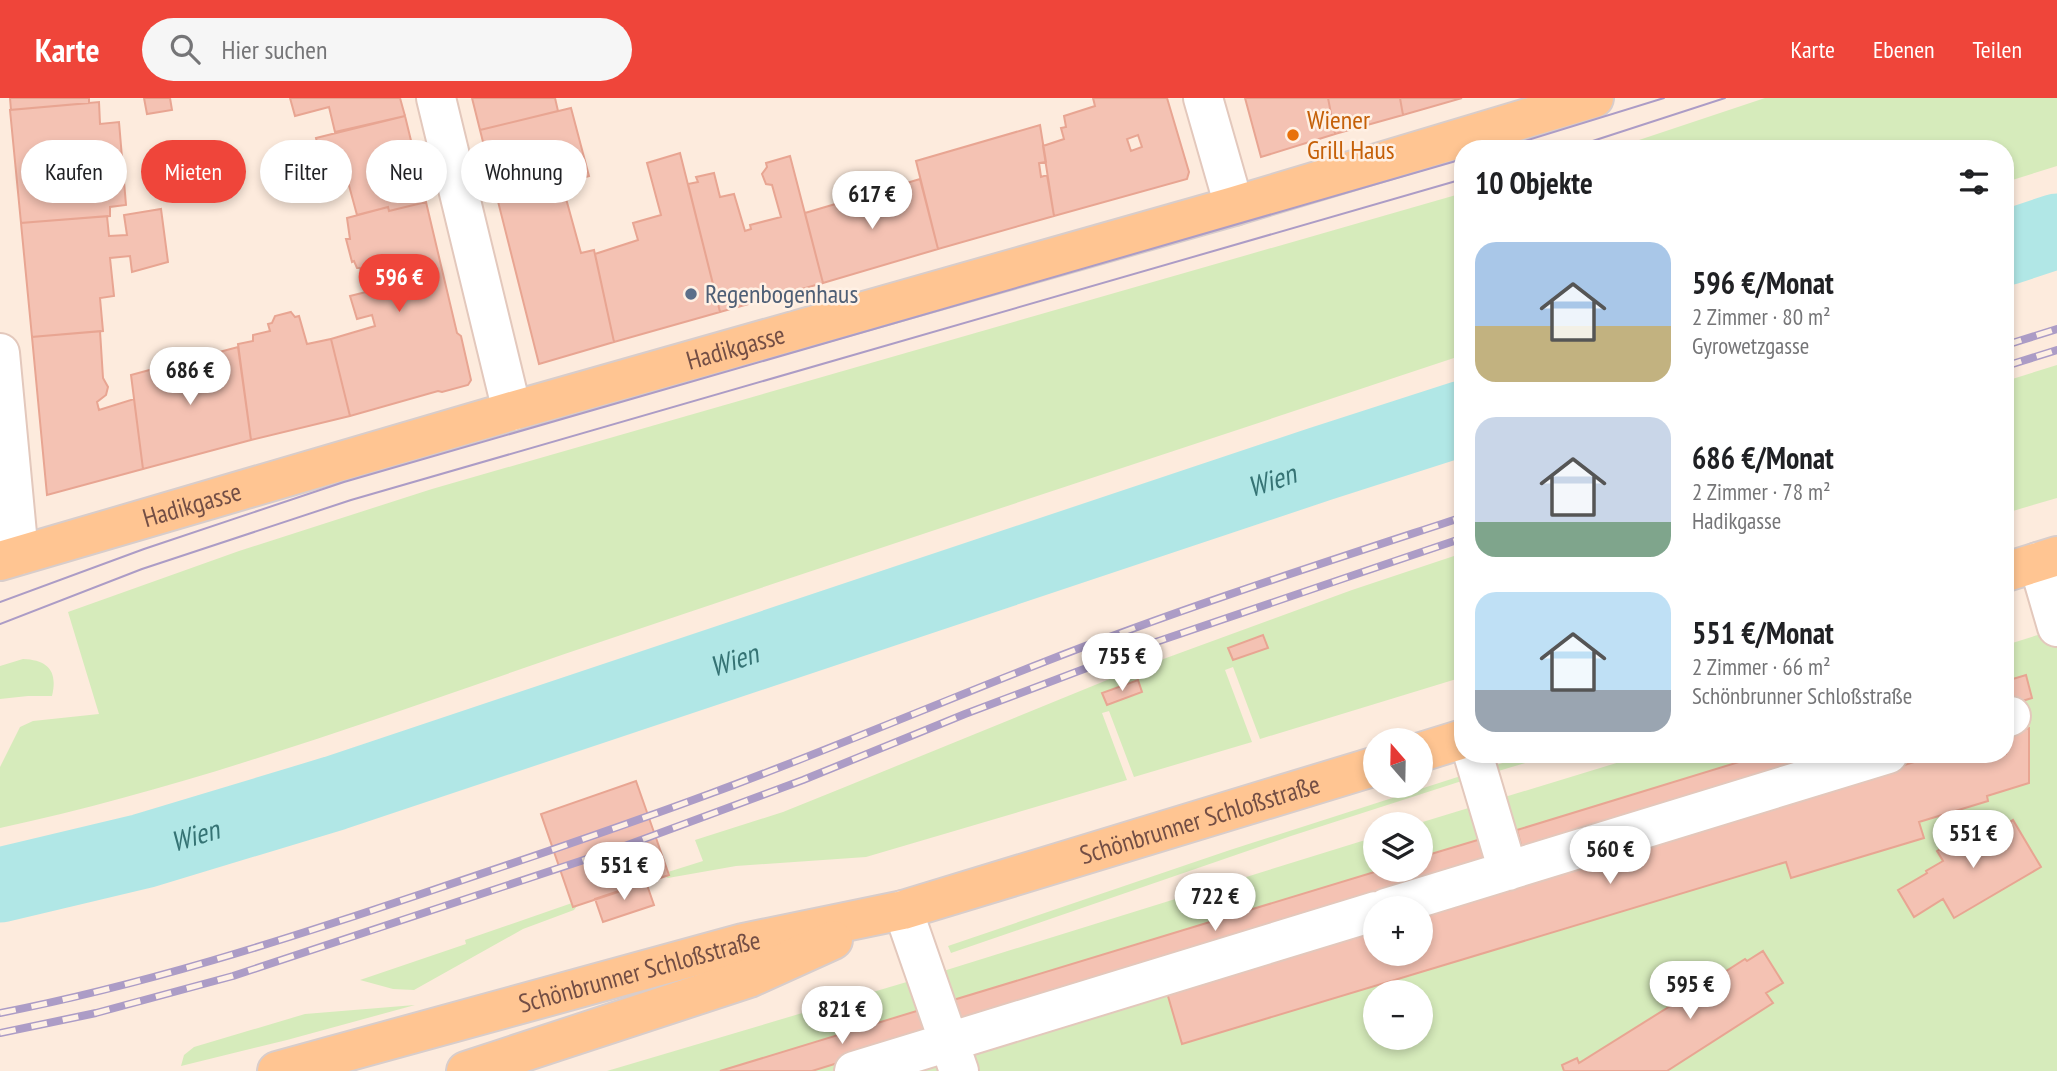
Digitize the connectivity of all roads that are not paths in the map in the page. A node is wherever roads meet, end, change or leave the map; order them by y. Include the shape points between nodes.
1 (436, 98) edge
2 (1203, 98) edge
3 (1587, 99) edge
4 (1234, 206) junction
5 (0, 353) edge
6 (512, 411) junction
7 (10, 558) edge
8 (2034, 564) edge
9 (2057, 627) edge
10 (1454, 742) edge
11 (1433, 748) edge
12 (1476, 763) edge
13 (1859, 763) edge
14 (1363, 770) edge
15 (1508, 871) junction
16 (1426, 896) edge
17 (903, 909) junction
18 (1363, 916) edge
19 (954, 1057) edge
20 (277, 1071) edge
21 (466, 1071) edge
22 (854, 1071) edge

1 - 6 street
2 - 4 street
3 - 4 main road, Hadikgasse
4 - 6 main road, Hadikgasse
5 - 7 street
6 - 7 main road, Hadikgasse
8 - 9 street
10 - 11 main road
12 - 15 street
13 - 15 street
14 - 17 main road, Schönbrunner Schloßstraße
15 - 16 street
17 - 19 street
17 - 20 main road, Schönbrunner Schloßstraße via 743,943
17 - 21 main road, Schönbrunner Schloßstraße via 749,978
18 - 19 street
19 - 22 street

